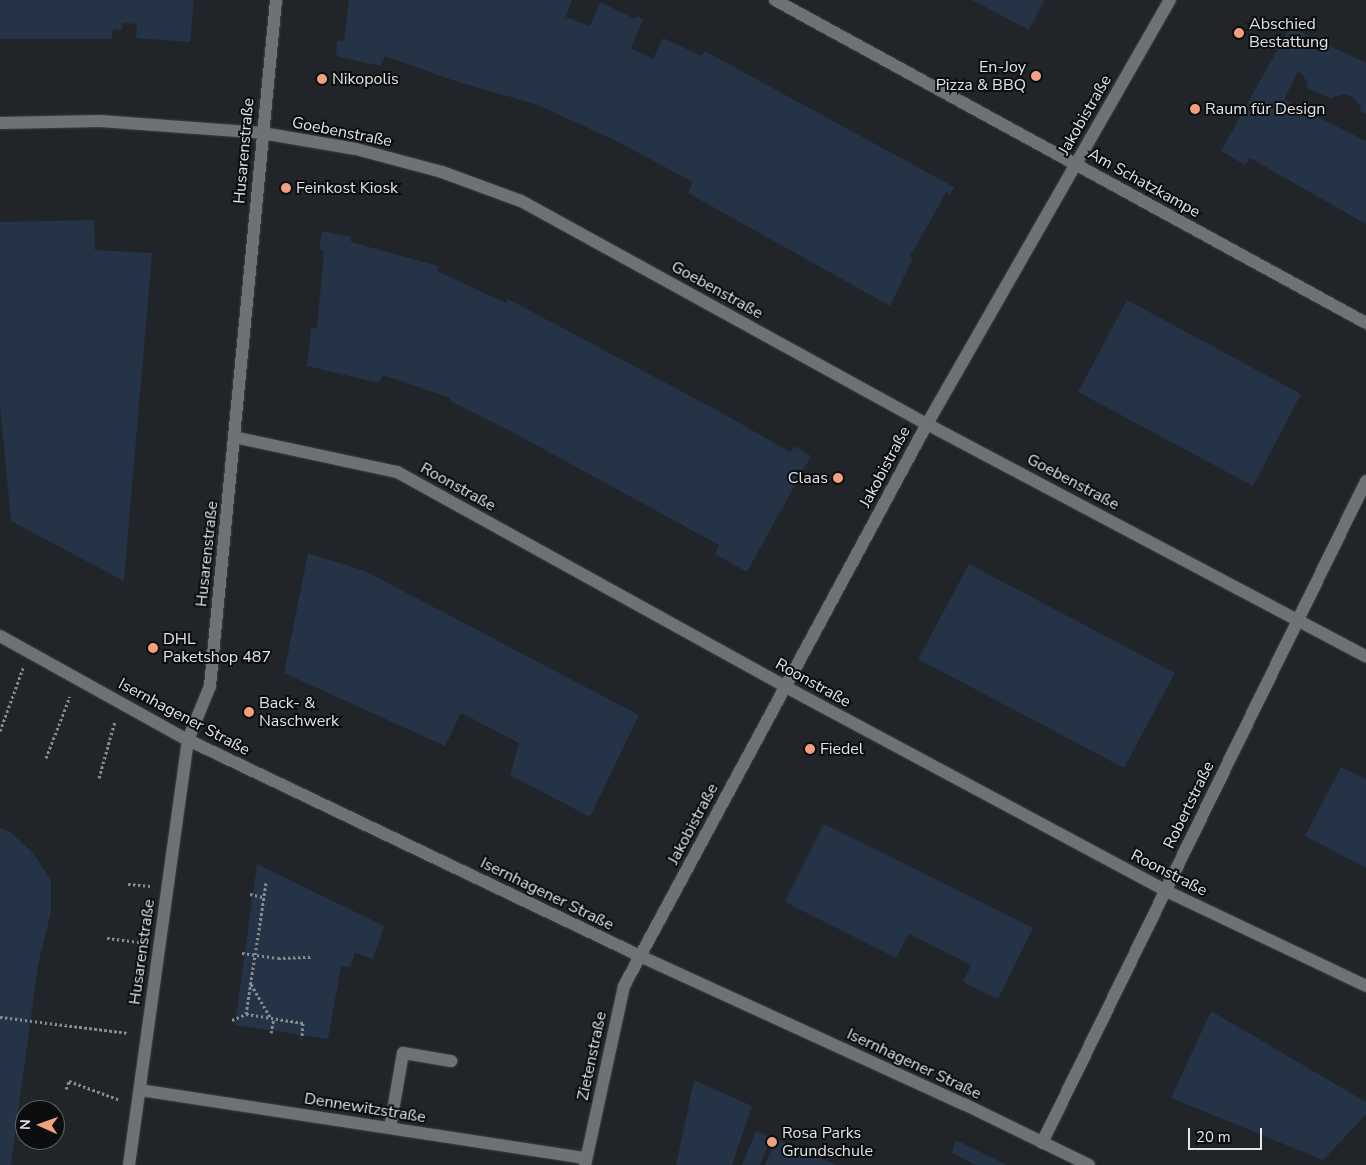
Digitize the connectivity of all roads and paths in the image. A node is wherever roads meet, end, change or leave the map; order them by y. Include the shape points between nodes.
1 (276, 0) edge
2 (775, 0) edge
3 (1170, 0) edge
4 (0, 123) edge
5 (262, 133) junction
6 (1075, 164) junction
7 (1366, 323) edge
8 (927, 424) junction
9 (234, 437) junction
10 (1366, 481) edge
11 (1298, 620) junction
12 (0, 636) edge
13 (30, 652) junction
14 (1366, 656) edge
15 (786, 687) junction
16 (62, 717) dead end
17 (0, 731) edge
18 (188, 740) junction
19 (108, 741) dead end
20 (46, 758) dead end
21 (98, 778) dead end
22 (266, 883) dead end
23 (1164, 890) junction
24 (250, 894) dead end
25 (263, 897) junction
26 (107, 938) dead end
27 (160, 945) junction
28 (242, 953) dead end
29 (255, 954) junction
30 (640, 956) junction
31 (311, 957) dead end
32 (251, 984) junction
33 (1366, 986) edge
34 (246, 1014) junction
35 (0, 1017) edge
36 (272, 1018) junction
37 (232, 1020) dead end
38 (271, 1033) dead end
39 (147, 1035) junction
40 (302, 1038) dead end
41 (451, 1061) dead end
42 (66, 1089) dead end
43 (140, 1090) junction
44 (137, 1106) junction
45 (390, 1128) junction
46 (1042, 1143) junction
47 (585, 1161) edge
48 (129, 1165) edge
49 (1088, 1165) edge

1 - 5 street, Husarenstraße
2 - 6 street, Am Schatzkampe
3 - 6 street, Jakobistraße
4 - 5 street, Goebenstraße via 100,121
5 - 8 street, Goebenstraße via 356,149 442,172 521,201
5 - 9 street, Husarenstraße
6 - 7 street, Am Schatzkampe
6 - 8 street, Jakobistraße
8 - 11 street, Goebenstraße
8 - 15 street, Jakobistraße
9 - 15 street, Roonstraße via 397,472
9 - 18 street, Husarenstraße via 210,686
10 - 11 street, Robertstraße
11 - 14 street, Goebenstraße
11 - 23 street, Robertstraße
12 - 13 street, Isernhagener Straße
13 - 17 path
13 - 18 street, Isernhagener Straße
15 - 23 street, Roonstraße
15 - 30 street, Jakobistraße
16 - 20 path
18 - 27 street, Husarenstraße
18 - 30 street, Isernhagener Straße
19 - 21 path
22 - 25 path
23 - 33 street, Roonstraße
23 - 46 street, Robertstraße
24 - 25 path
25 - 29 path
26 - 27 path
27 - 39 street, Husarenstraße
28 - 29 path
29 - 31 path via 278,958
29 - 32 path
30 - 46 street, Isernhagener Straße
30 - 47 street, Zietenstraße via 624,986
32 - 34 path
32 - 36 path
34 - 36 path
34 - 37 path
35 - 39 path
36 - 38 path
36 - 40 path via 304,1023
39 - 43 street, Husarenstraße
41 - 45 street via 403,1052
42 - 44 path via 69,1082
43 - 44 street, Husarenstraße
43 - 45 street, Dennewitzstraße
44 - 48 street, Husarenstraße
45 - 47 street, Dennewitzstraße
46 - 49 street, Isernhagener Straße

